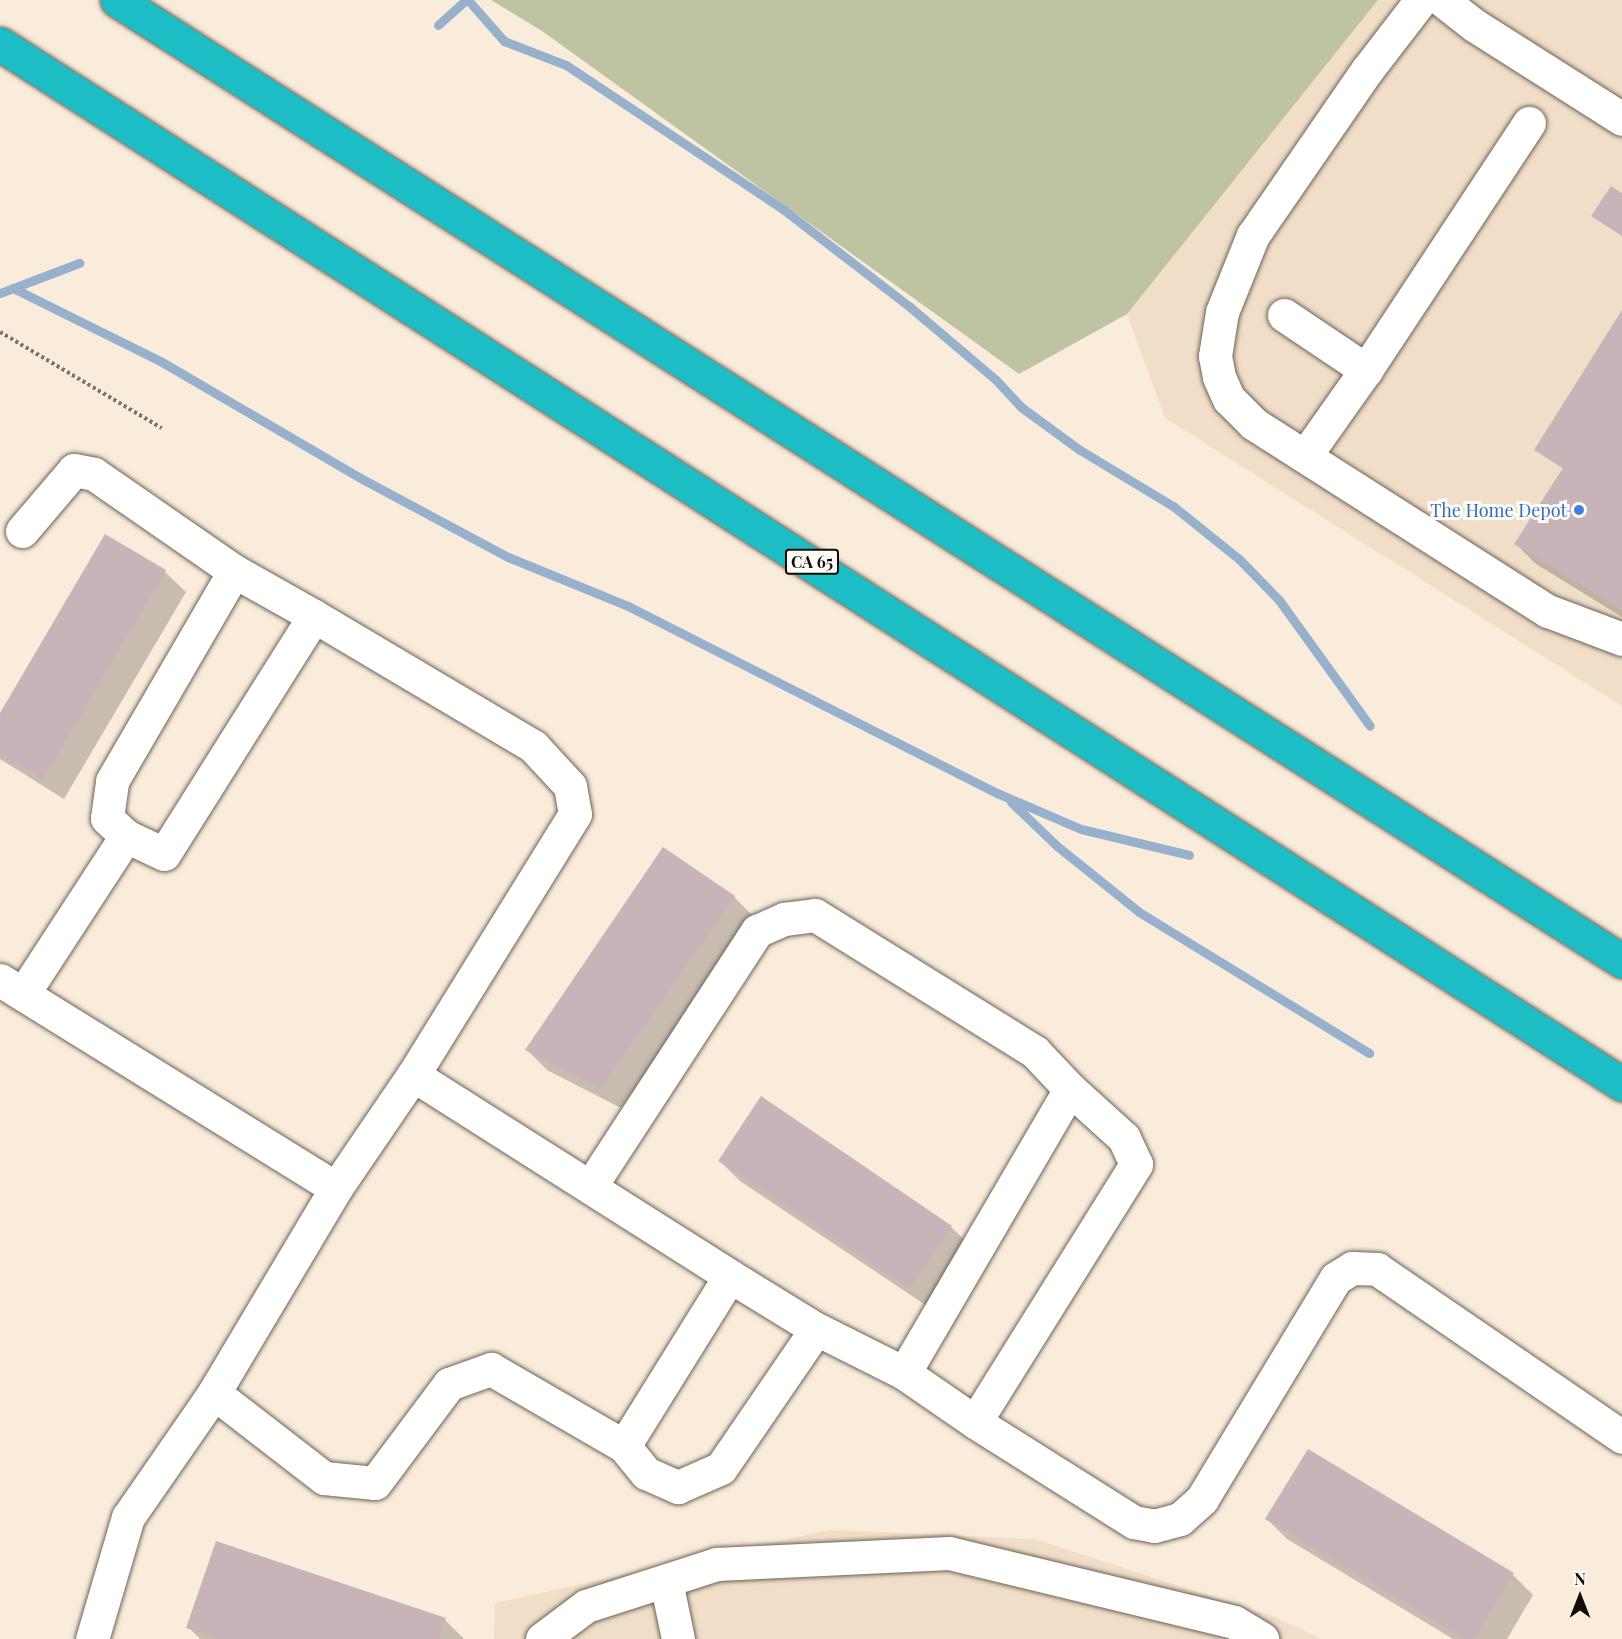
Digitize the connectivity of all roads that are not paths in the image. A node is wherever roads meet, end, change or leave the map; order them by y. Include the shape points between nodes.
1 (117, 0) edge
2 (1421, 0) edge
3 (1442, 0) edge
4 (0, 44) edge
5 (1622, 119) edge
6 (1529, 123) dead end
7 (1284, 315) dead end
8 (1366, 370) junction
9 (1305, 456) junction
10 (22, 531) dead end
11 (234, 571) junction
12 (314, 616) junction
13 (1622, 639) edge
14 (126, 836) junction
15 (1622, 961) edge
16 (11, 987) edge
17 (412, 1075) junction
18 (1622, 1084) edge
19 (1071, 1089) junction
20 (590, 1187) junction
21 (336, 1188) junction
22 (730, 1276) junction
23 (816, 1329) junction
24 (904, 1373) junction
25 (214, 1393) junction
26 (975, 1422) junction
27 (1622, 1437) edge
28 (624, 1446) junction
29 (666, 1581) junction
30 (1201, 1627) edge
31 (92, 1639) edge
32 (542, 1639) edge
33 (678, 1639) edge
34 (1262, 1639) edge

1 - 15 highway
2 - 9 lane via 1367,70 1253,235 1222,312 1215,356 1229,399 1254,424
3 - 5 lane via 1474,25
4 - 18 highway, CA 65
6 - 8 lane
7 - 8 lane
8 - 9 lane
9 - 13 lane via 1548,611
10 - 11 lane via 74,470 94,474
11 - 12 lane
11 - 14 lane via 112,782 107,818
12 - 14 lane via 164,854
12 - 17 lane via 533,746 570,786 575,814
14 - 16 lane
16 - 21 lane
17 - 20 lane
17 - 21 lane
19 - 20 lane via 1035,1052 815,915 784,919 757,931
19 - 24 lane
19 - 26 lane via 1124,1138 1136,1164
20 - 22 lane
21 - 25 lane
22 - 23 lane
22 - 28 lane
23 - 24 lane
23 - 28 lane via 721,1468 678,1487 646,1473
24 - 26 lane
25 - 28 lane via 324,1478 375,1483 449,1384 491,1369
25 - 31 lane via 128,1516
26 - 27 lane via 1134,1522 1154,1526 1180,1519 1202,1499 1336,1278 1352,1268 1377,1269
29 - 30 lane via 717,1563 950,1552
29 - 32 lane via 586,1606
29 - 33 lane
30 - 34 lane via 1234,1622

